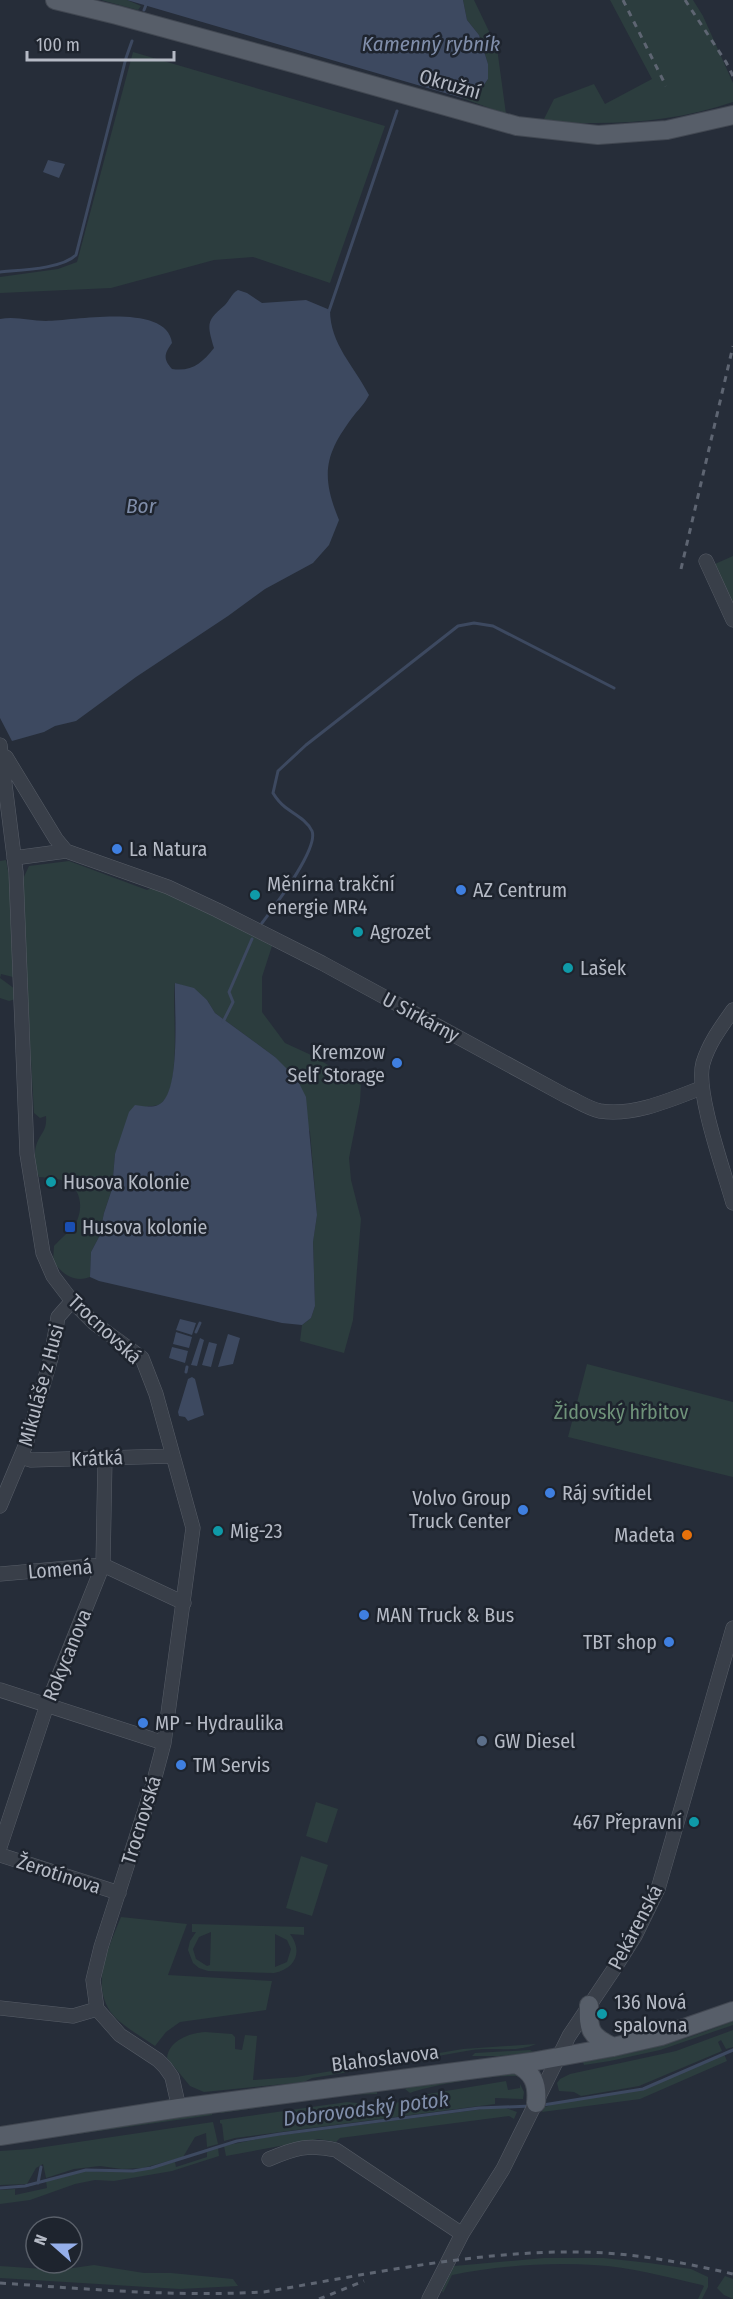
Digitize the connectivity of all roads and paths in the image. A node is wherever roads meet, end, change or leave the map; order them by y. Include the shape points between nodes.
1 (55, 0) edge
2 (733, 115) edge
3 (706, 561) dead end
4 (733, 620) edge
5 (1, 747) edge
6 (66, 851) junction
7 (14, 858) junction
8 (733, 1010) edge
9 (701, 1088) junction
10 (733, 1203) edge
11 (72, 1301) junction
12 (173, 1456) junction
13 (21, 1457) junction
14 (105, 1458) junction
15 (0, 1506) edge
16 (103, 1565) junction
17 (0, 1574) edge
18 (184, 1603) junction
19 (733, 1628) edge
20 (0, 1690) edge
21 (47, 1706) junction
22 (164, 1743) junction
23 (0, 1847) edge
24 (0, 1855) edge
25 (119, 1893) junction
26 (588, 2005) junction
27 (0, 2008) edge
28 (97, 2009) junction
29 (733, 2011) edge
30 (613, 2047) junction
31 (559, 2056) junction
32 (516, 2064) junction
33 (536, 2100) junction
34 (179, 2108) junction
35 (0, 2136) edge
36 (269, 2159) dead end
37 (462, 2234) junction
38 (429, 2299) edge

1 - 2 main road, Okružní via 517,126 598,135 667,130
3 - 4 street
5 - 6 street via 12,771
5 - 7 street, Trocnovská
6 - 7 street, U Sirkárny
6 - 9 street, U Sirkárny via 168,887 217,910 599,1110 658,1104
7 - 11 street, Trocnovská via 27,1154 43,1253 53,1276
8 - 9 street via 712,1040 702,1064
9 - 10 street
11 - 12 street, Trocnovská via 94,1323 142,1358
11 - 13 street, Mikuláše z Husi via 58,1317 51,1358
12 - 14 street, Krátká
12 - 18 street, Trocnovská via 193,1528
13 - 14 street, Krátká
13 - 15 street, Mikuláše z Husi
14 - 16 street, Rokycanova
16 - 17 street, Lomená
16 - 18 street, Lomená
16 - 21 street, Rokycanova
18 - 22 street, Trocnovská
19 - 26 street, Pekárenská via 658,1889 635,1936
20 - 21 street
21 - 22 street
21 - 23 street, Rokycanova
22 - 25 street, Trocnovská
24 - 25 street, Žerotínova
25 - 28 street, Trocnovská via 93,1980
26 - 30 main road via 588,2021 594,2035
26 - 31 street, Pekárenská
27 - 28 street via 73,2016
28 - 34 street via 120,2035 165,2067 172,2077
29 - 30 main road, Blahoslavova via 661,2036
30 - 31 main road, Blahoslavova
31 - 32 main road, Blahoslavova
31 - 33 street, Pekárenská
32 - 33 main road via 530,2072 536,2084
32 - 34 main road, Blahoslavova
33 - 37 street, Pekárenská via 503,2169
34 - 35 main road, Blahoslavova
36 - 37 street via 295,2148 317,2146 336,2150
37 - 38 street, Pekárenská

